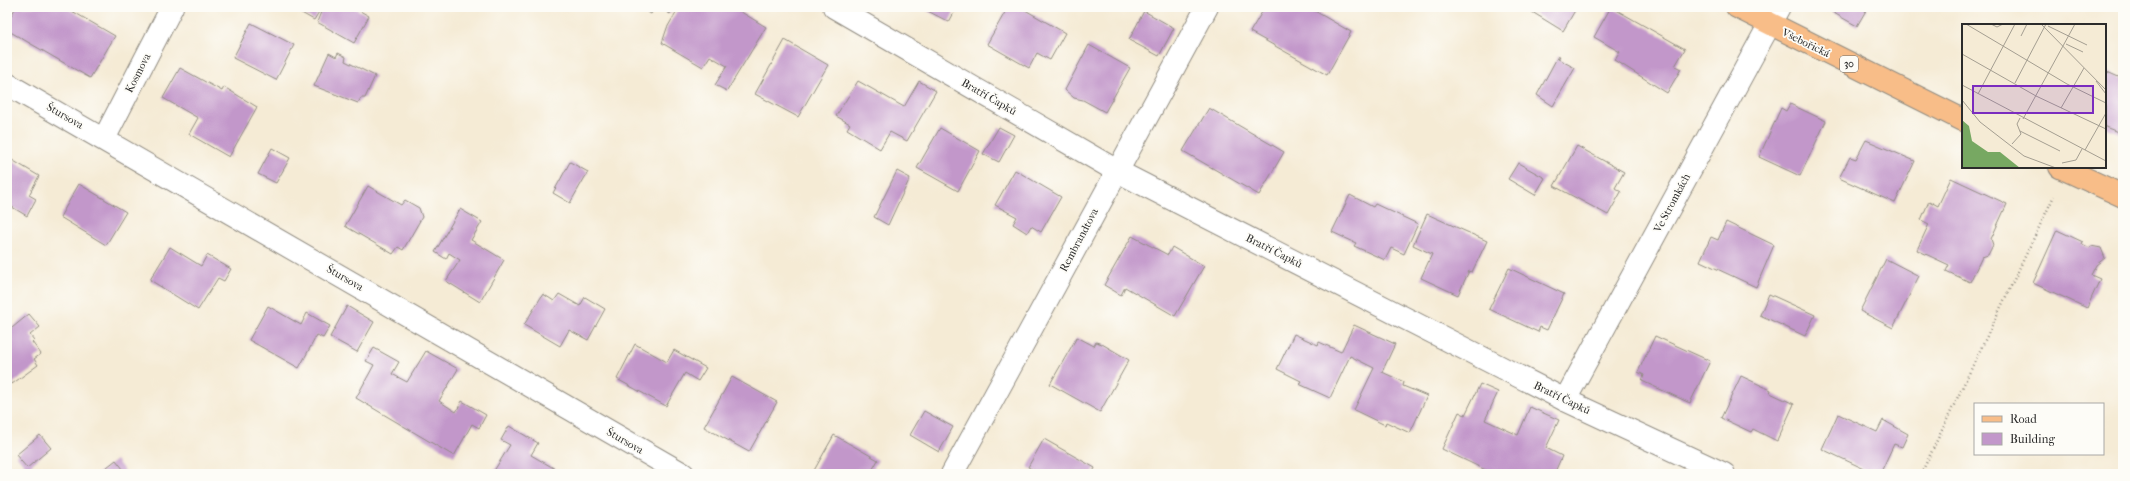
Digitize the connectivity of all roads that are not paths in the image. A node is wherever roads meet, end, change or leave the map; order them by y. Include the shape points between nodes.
1 (172, 7) edge
2 (834, 7) edge
3 (1207, 7) edge
4 (1737, 7) edge
5 (1774, 16) edge
6 (7, 84) edge
7 (1962, 119) edge
8 (104, 139) junction
9 (2063, 169) edge
10 (1117, 171) junction
11 (2123, 196) edge
12 (1565, 400) junction
13 (683, 474) edge
14 (952, 474) edge
15 (1724, 474) edge

1 - 8 street, Kosmova
2 - 10 street, Bratří Čapků
3 - 10 street, Rembrandtova
4 - 5 main road, Všebořická / 30
5 - 7 main road, Všebořická / 30
5 - 12 street, Ve Stromkách
6 - 8 street, Štursova
8 - 13 street, Štursova
9 - 11 main road
10 - 12 street, Bratří Čapků
10 - 14 street, Rembrandtova
12 - 15 street, Bratří Čapků

